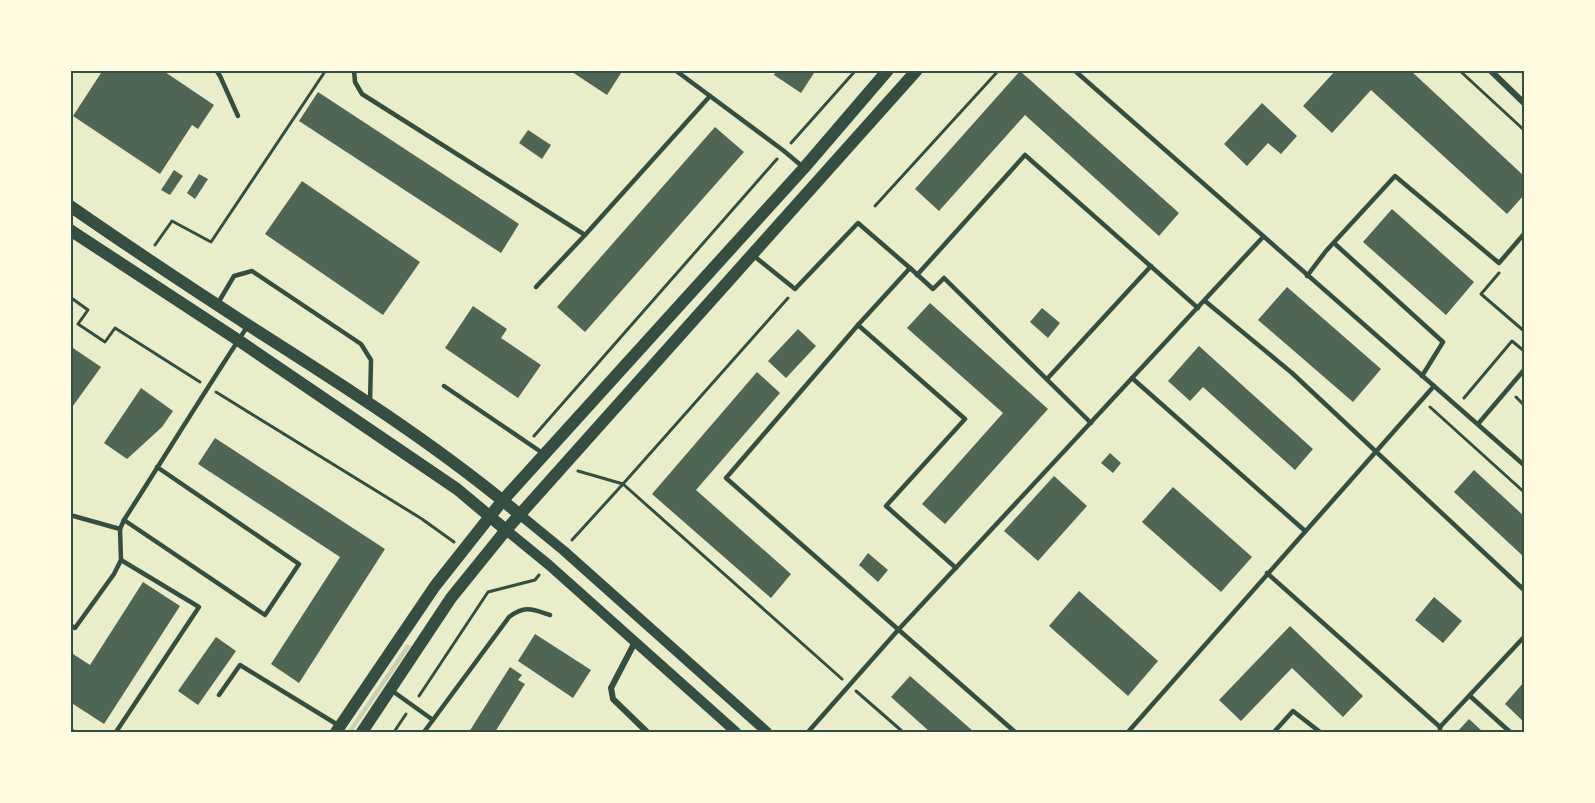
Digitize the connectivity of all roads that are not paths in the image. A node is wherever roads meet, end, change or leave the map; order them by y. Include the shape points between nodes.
1 (216, 70) edge
2 (354, 70) edge
3 (675, 70) edge
4 (888, 70) edge
5 (917, 70) edge
6 (1074, 70) edge
7 (1490, 70) edge
8 (710, 96) junction
9 (1524, 103) edge
10 (238, 116) dead end
11 (804, 168) junction
12 (70, 206) edge
13 (70, 230) edge
14 (1524, 234) edge
15 (585, 235) junction
16 (1263, 237) junction
17 (1334, 243) junction
18 (752, 254) junction
19 (1151, 266) junction
20 (910, 268) junction
21 (917, 275) junction
22 (1307, 276) junction
23 (536, 287) dead end
24 (1205, 301) junction
25 (217, 305) junction
26 (1198, 308) junction
27 (248, 325) junction
28 (858, 326) junction
29 (238, 340) junction
30 (1524, 370) edge
31 (1422, 376) junction
32 (1132, 378) junction
33 (1047, 379) junction
34 (444, 386) dead end
35 (1434, 386) junction
36 (370, 403) junction
37 (1091, 423) junction
38 (1478, 424) junction
39 (1376, 450) junction
40 (544, 454) junction
41 (1524, 465) edge
42 (157, 467) junction
43 (503, 500) junction
44 (70, 514) edge
45 (519, 514) junction
46 (490, 517) junction
47 (124, 520) junction
48 (120, 529) junction
49 (506, 530) junction
50 (1304, 531) junction
51 (121, 560) junction
52 (956, 568) junction
53 (1267, 573) junction
54 (1524, 590) edge
55 (550, 615) dead end
56 (70, 625) edge
57 (899, 629) junction
58 (1524, 637) edge
59 (635, 642) junction
60 (391, 690) junction
61 (219, 695) dead end
62 (1470, 696) junction
63 (433, 720) junction
64 (338, 729) edge
65 (1440, 730) edge
66 (116, 732) edge
67 (362, 732) edge
68 (424, 732) edge
69 (647, 732) edge
70 (736, 732) edge
71 (767, 732) edge
72 (808, 732) edge
73 (1015, 732) edge
74 (1128, 732) edge
75 (1274, 732) edge
76 (1320, 732) edge
77 (1510, 732) edge

1 - 10 lane
2 - 15 lane via 362,94
3 - 8 lane
4 - 11 main road
5 - 18 main road
6 - 16 lane
7 - 9 street
8 - 11 lane
8 - 15 lane
11 - 40 main road
12 - 25 main road
13 - 29 main road
14 - 17 lane via 1499,263 1395,176
15 - 23 lane
16 - 22 lane
16 - 24 lane
17 - 22 lane
17 - 31 lane via 1443,342
18 - 20 lane via 795,290 858,223
18 - 45 main road
19 - 21 lane via 1024,155
19 - 26 lane
19 - 33 lane
20 - 21 lane
20 - 28 lane
21 - 33 lane via 933,289 944,278
22 - 31 lane
24 - 26 lane
24 - 39 lane
25 - 27 main road
25 - 36 lane via 234,276 252,271 361,344 371,360
26 - 32 lane
27 - 29 lane
27 - 36 main road
28 - 52 lane via 965,419 886,506
28 - 57 lane via 726,478
29 - 42 lane
29 - 46 main road via 457,489
30 - 38 lane
31 - 35 lane
32 - 37 lane
32 - 50 lane
33 - 37 lane
34 - 40 lane
35 - 38 lane
35 - 39 lane
36 - 43 main road
37 - 52 lane
38 - 41 lane
39 - 50 lane
39 - 54 lane
40 - 43 main road
42 - 47 lane
42 - 47 lane via 299,564 265,615
43 - 45 main road
43 - 46 main road
44 - 48 lane
45 - 49 main road
45 - 71 street
46 - 49 main road
46 - 64 main road via 435,586
47 - 48 lane
48 - 51 lane
49 - 59 street
49 - 60 main road via 452,598
50 - 53 lane
51 - 56 lane via 75,628
51 - 66 lane via 199,607
52 - 57 lane
53 - 65 lane
53 - 74 lane
55 - 63 lane via 531,608 518,610 509,617
57 - 72 lane
57 - 73 lane
58 - 62 lane
59 - 69 street via 610,694
59 - 70 street
60 - 63 lane
60 - 67 main road
61 - 64 lane via 240,665
62 - 65 lane
62 - 77 lane
63 - 68 lane
75 - 76 lane via 1293,711

